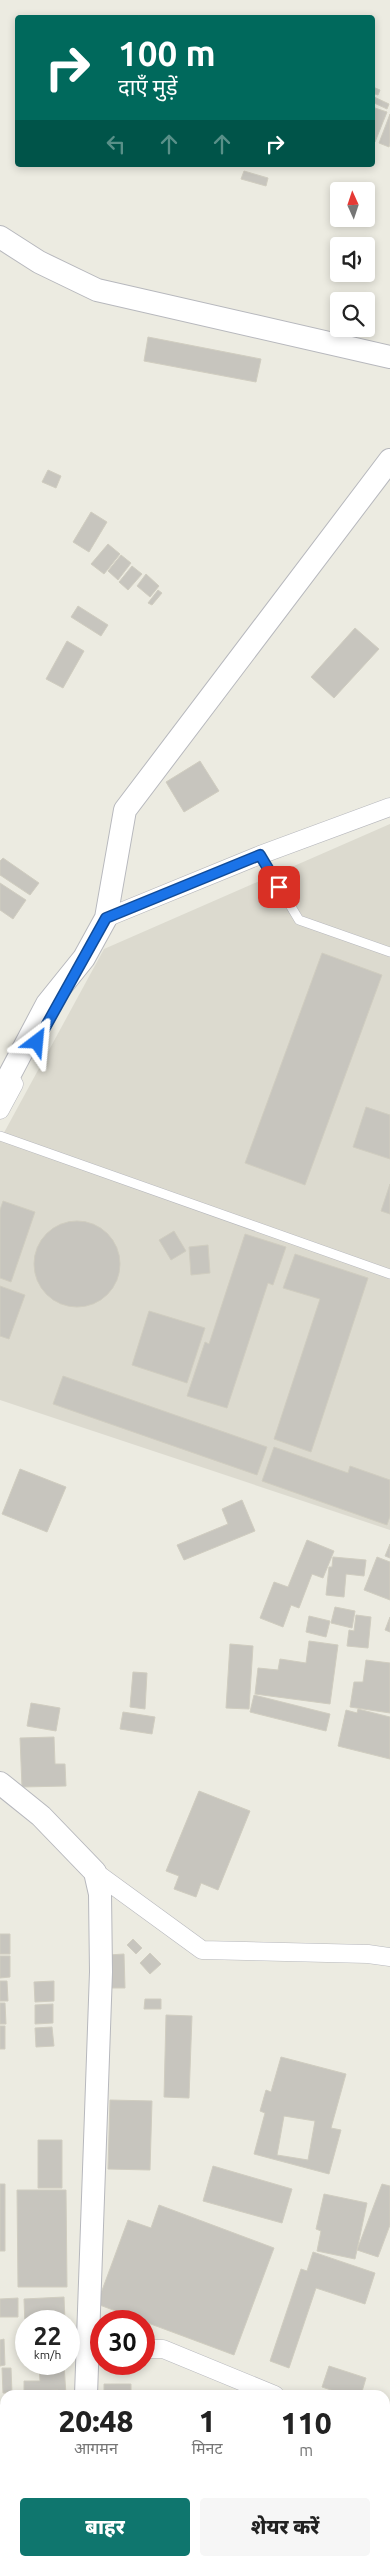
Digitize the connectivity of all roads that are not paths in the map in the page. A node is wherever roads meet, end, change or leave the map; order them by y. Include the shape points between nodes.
1 (0, 228) edge
2 (0, 237) edge
3 (0, 246) edge
4 (39, 262) junction
5 (390, 357) edge
6 (390, 460) edge
7 (390, 807) edge
8 (260, 855) junction
9 (106, 918) junction
10 (390, 952) edge
11 (84, 958) junction
12 (0, 1093) edge
13 (0, 1110) edge
14 (0, 1136) edge
15 (390, 1274) edge
16 (0, 1783) edge
17 (95, 1872) junction
18 (390, 1957) edge
19 (95, 2310) edge
20 (155, 2348) edge
21 (90, 2372) edge
22 (87, 2390) edge
23 (263, 2390) edge

1 - 4 lane via 34,249
2 - 4 street
3 - 4 lane via 32,265
4 - 5 street via 97,290
6 - 9 street via 126,810
7 - 8 street
8 - 9 street
8 - 10 lane via 299,920
9 - 11 street
11 - 12 street via 47,1004
11 - 13 street
14 - 15 lane
16 - 17 street via 41,1816
17 - 18 street via 202,1950
17 - 19 street via 100,1894 100,1972
20 - 23 street via 162,2348
21 - 22 street

